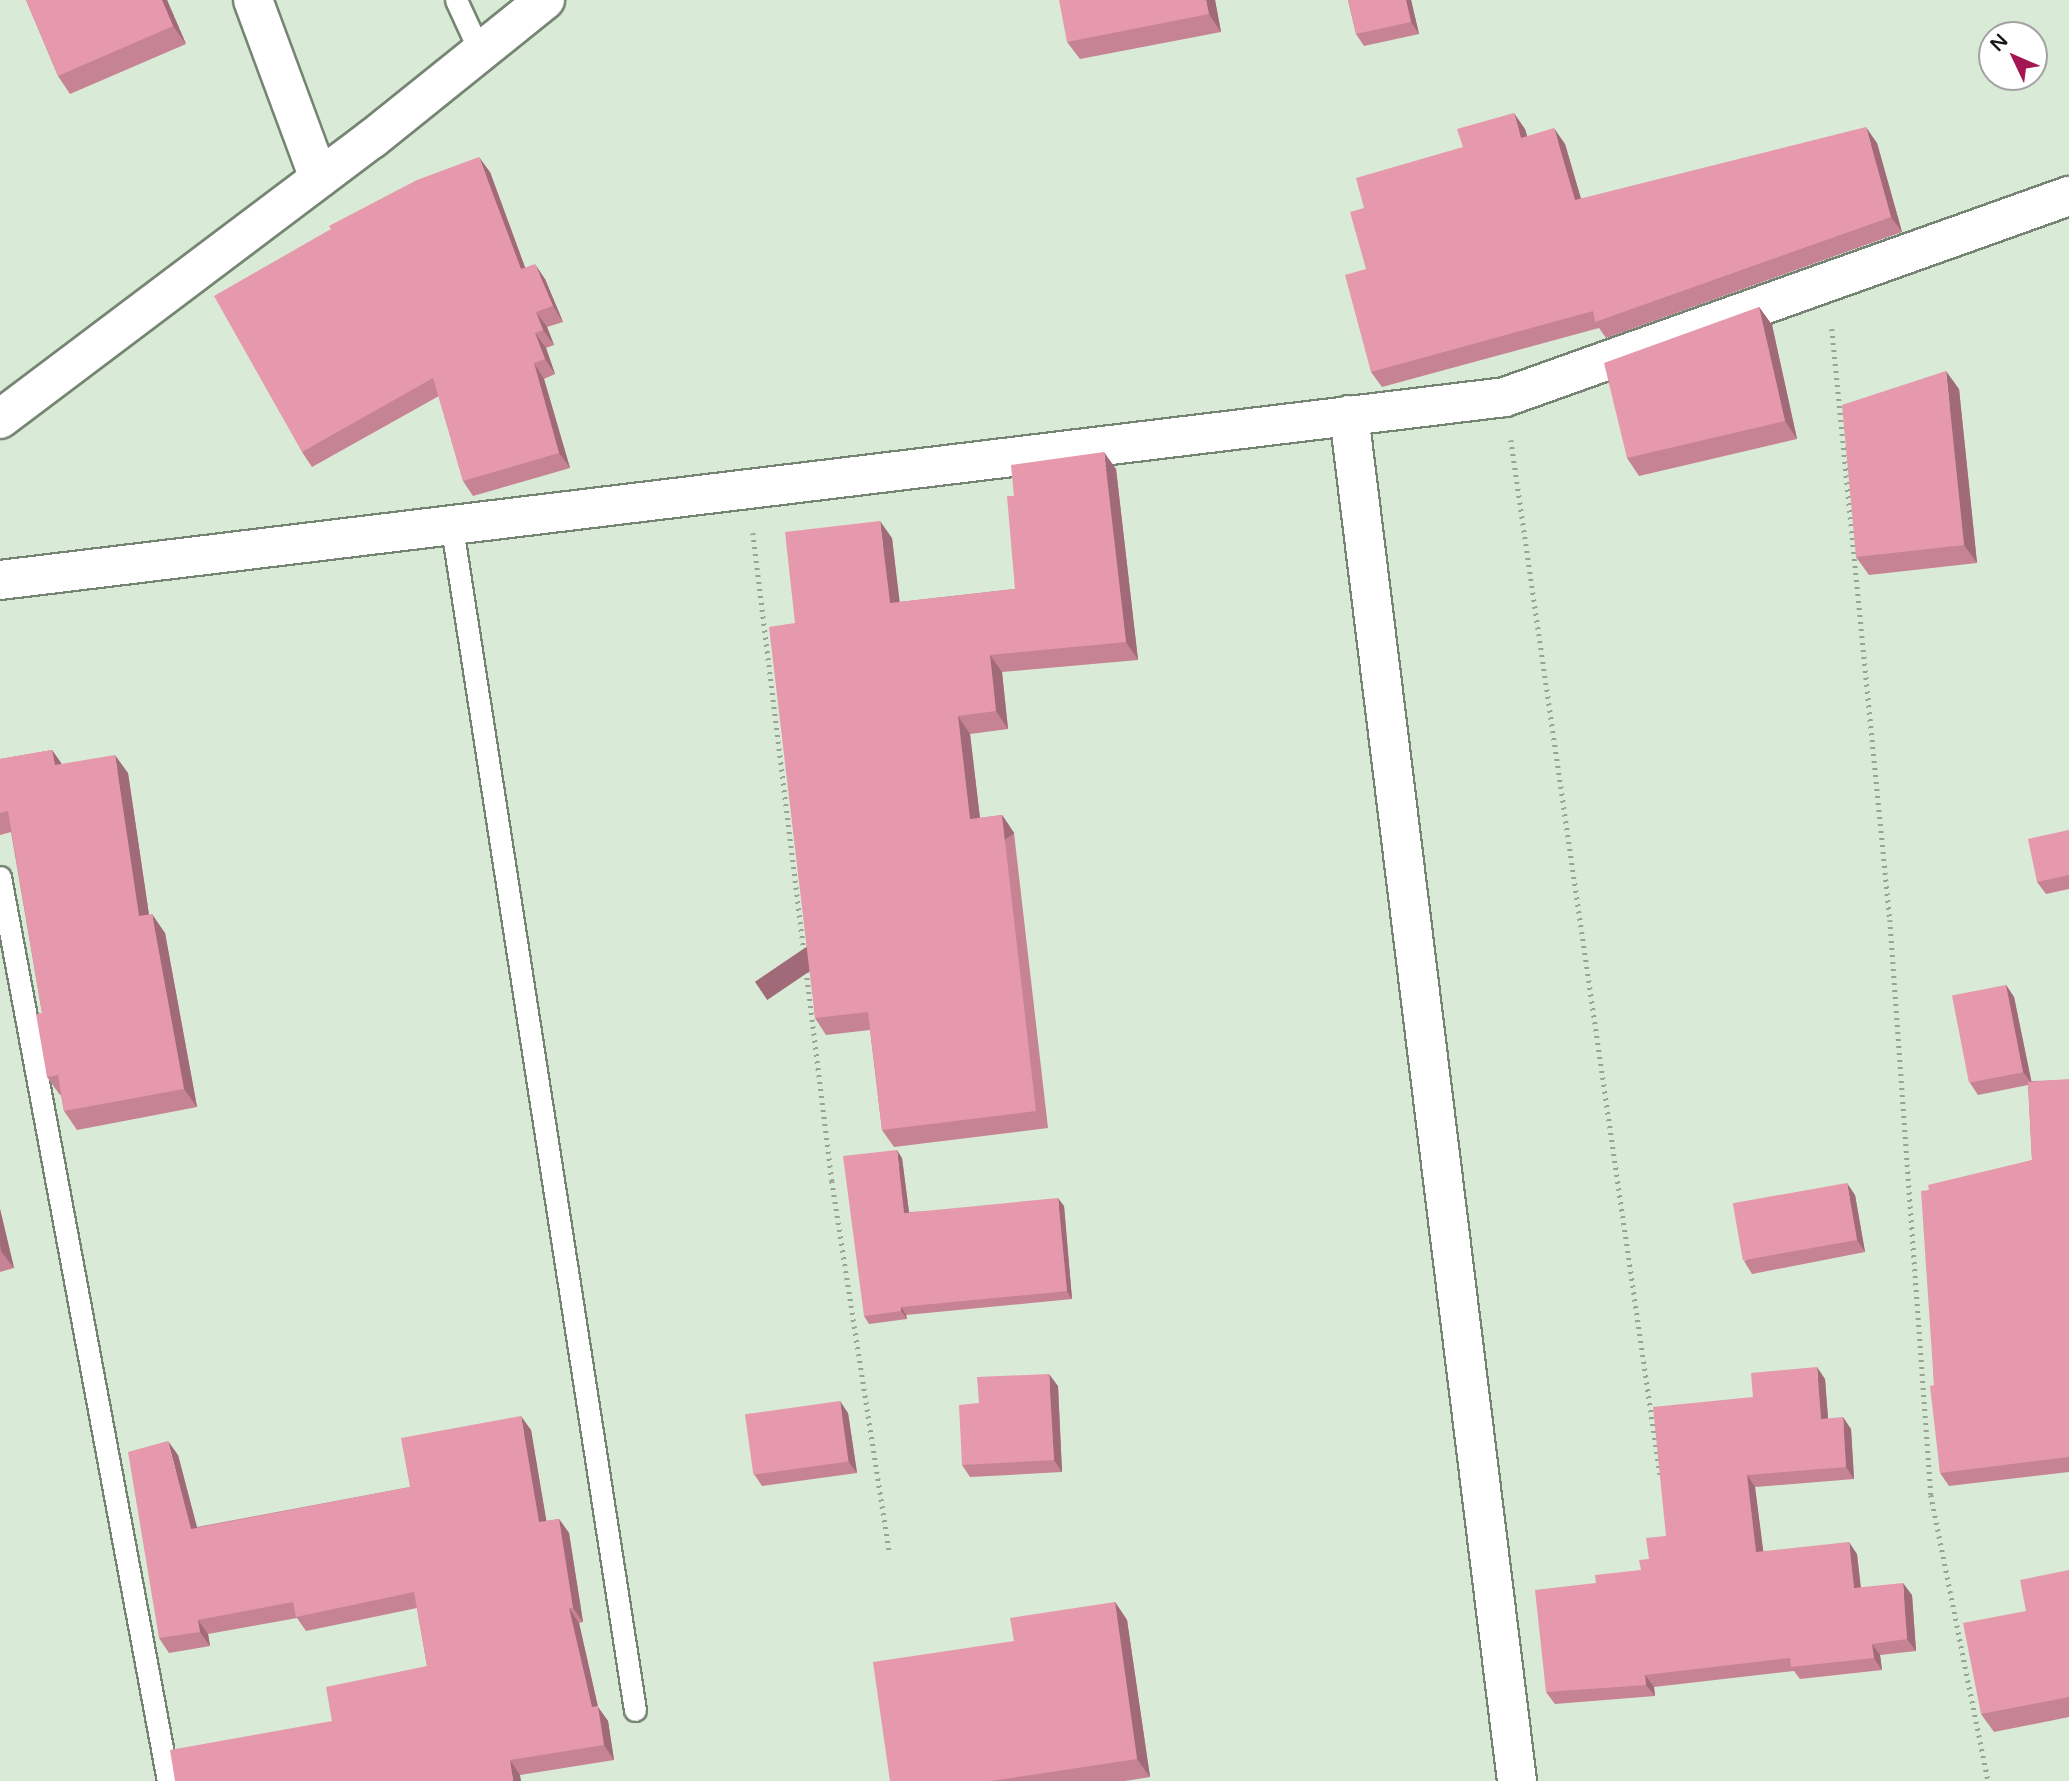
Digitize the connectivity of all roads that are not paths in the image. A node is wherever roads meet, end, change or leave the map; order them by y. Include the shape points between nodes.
1 (253, 0) edge
2 (456, 0) edge
3 (545, 0) edge
4 (480, 52) junction
5 (318, 178) junction
6 (2069, 196) edge
7 (1349, 415) junction
8 (0, 419) edge
9 (452, 528) junction
10 (0, 580) edge
11 (0, 877) edge
12 (635, 1710) dead end
13 (168, 1781) edge
14 (1517, 1781) edge

1 - 5 street
2 - 4 lane
3 - 4 street
4 - 5 street
5 - 8 street
6 - 7 street via 1505,397
7 - 9 street
7 - 14 street
9 - 10 street
9 - 12 lane
11 - 13 lane

